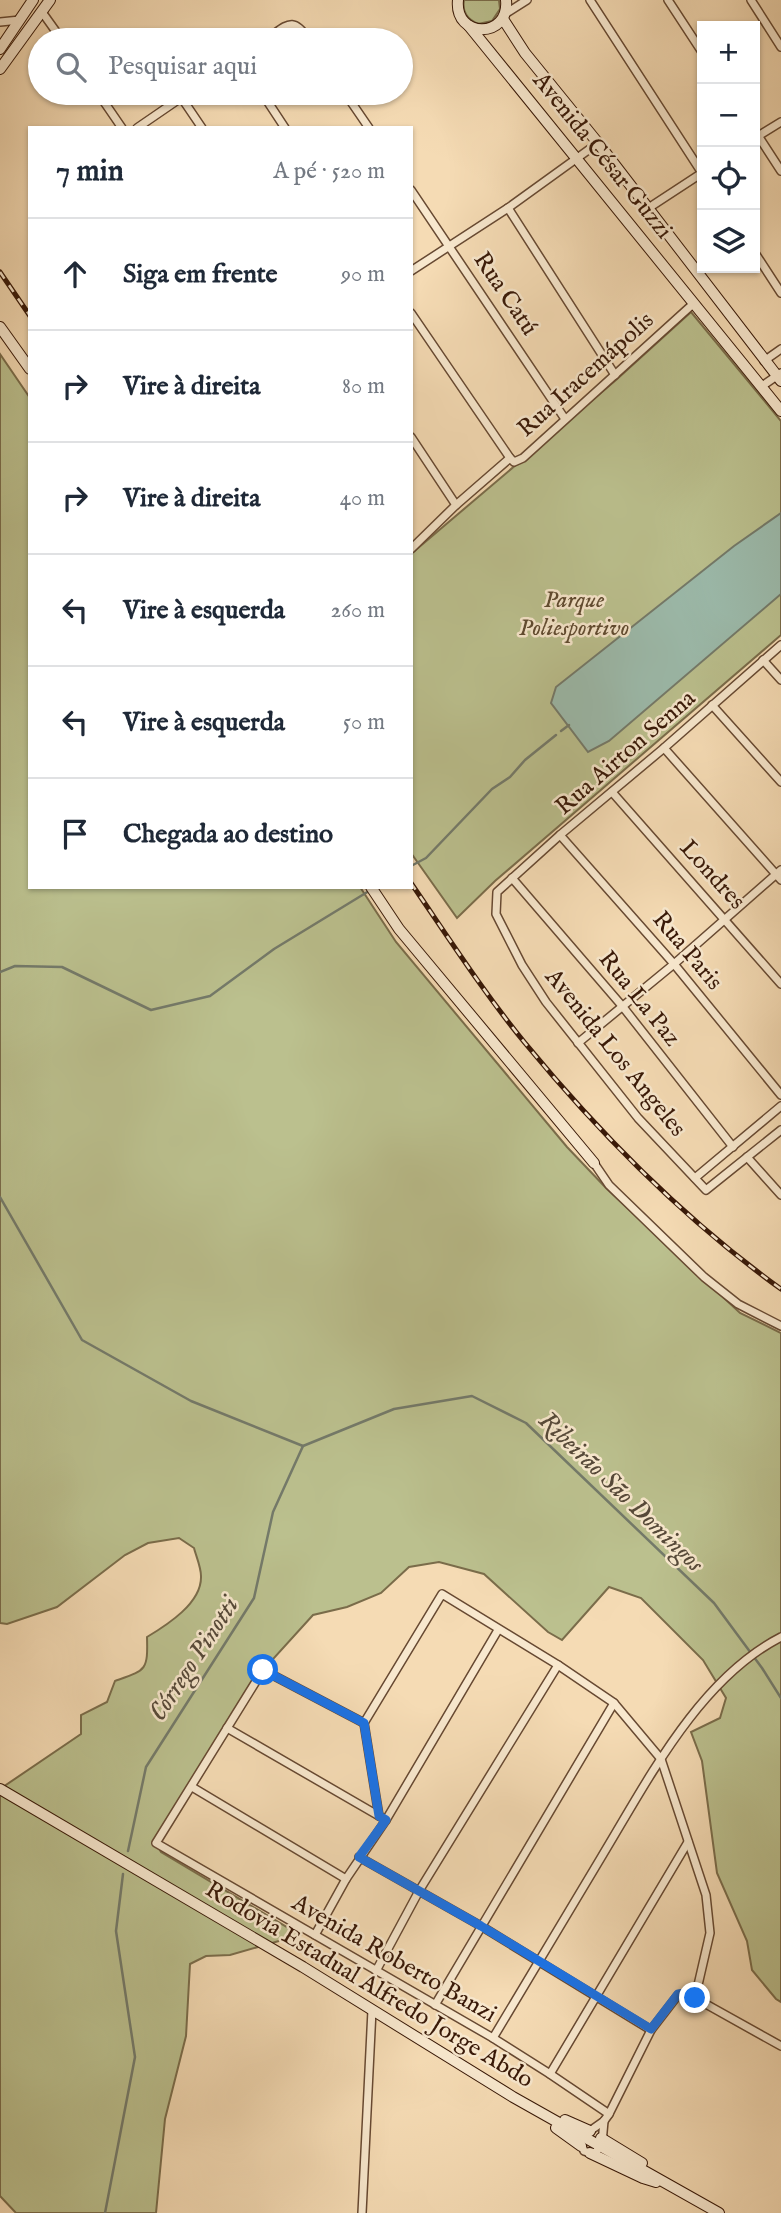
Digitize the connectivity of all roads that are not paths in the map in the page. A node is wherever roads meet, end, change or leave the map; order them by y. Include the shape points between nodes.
1 (33, 0) edge
2 (50, 0) edge
3 (448, 0) edge
4 (458, 0) edge
5 (506, 0) edge
6 (514, 0) edge
7 (590, 0) edge
8 (668, 0) edge
9 (751, 0) edge
10 (525, 1) edge
11 (42, 12) junction
12 (459, 13) junction
13 (504, 16) junction
14 (20, 20) junction
15 (0, 25) edge
16 (469, 26) junction
17 (30, 28) edge
18 (53, 28) edge
19 (282, 28) edge
20 (301, 28) edge
21 (28, 31) edge
22 (9, 35) junction
23 (697, 44) edge
24 (781, 47) edge
25 (0, 50) edge
26 (0, 69) edge
27 (106, 105) edge
28 (170, 105) edge
29 (189, 105) edge
30 (270, 105) edge
31 (353, 105) edge
32 (781, 122) edge
33 (121, 126) edge
34 (140, 126) edge
35 (201, 126) edge
36 (284, 126) edge
37 (368, 126) edge
38 (760, 133) edge
39 (760, 141) edge
40 (598, 143) junction
41 (577, 159) junction
42 (697, 165) edge
43 (781, 171) edge
44 (697, 176) edge
45 (413, 193) edge
46 (508, 208) junction
47 (647, 209) junction
48 (450, 246) junction
49 (760, 261) edge
50 (413, 270) edge
51 (781, 293) edge
52 (693, 304) junction
53 (413, 316) edge
54 (0, 327) edge
55 (781, 349) edge
56 (764, 361) junction
57 (28, 366) edge
58 (615, 375) junction
59 (780, 377) edge
60 (762, 386) junction
61 (781, 411) edge
62 (565, 419) junction
63 (413, 440) edge
64 (510, 457) junction
65 (456, 505) junction
66 (413, 547) edge
67 (781, 645) edge
68 (763, 660) junction
69 (781, 680) edge
70 (712, 705) junction
71 (664, 748) junction
72 (781, 782) edge
73 (612, 792) junction
74 (560, 835) junction
75 (779, 875) edge
76 (512, 878) junction
77 (373, 890) edge
78 (497, 892) joint
79 (726, 919) junction
80 (674, 964) junction
81 (781, 984) edge
82 (623, 1007) junction
83 (578, 1043) junction
84 (781, 1095) edge
85 (781, 1106) edge
86 (781, 1130) edge
87 (733, 1147) junction
88 (747, 1157) junction
89 (594, 1163) joint
90 (695, 1178) junction
91 (781, 1195) edge
92 (781, 1326) edge
93 (498, 1630) junction
94 (781, 1637) edge
95 (558, 1665) junction
96 (614, 1703) junction
97 (364, 1723) junction
98 (228, 1728) junction
99 (661, 1759) junction
100 (192, 1787) junction
101 (0, 1789) edge
102 (383, 1818) junction
103 (688, 1842) junction
104 (359, 1857) junction
105 (346, 1879) junction
106 (419, 1891) junction
107 (481, 1926) junction
108 (315, 1936) junction
109 (540, 1960) junction
110 (376, 1971) junction
111 (597, 1995) junction
112 (695, 1998) junction
113 (435, 2005) junction
114 (372, 2010) junction
115 (651, 2029) junction
116 (493, 2038) junction
117 (781, 2046) edge
118 (550, 2074) junction
119 (606, 2118) junction
120 (586, 2142) junction
121 (601, 2143) junction
122 (677, 2188) junction
123 (362, 2213) edge
124 (719, 2213) edge

1 - 14 street
2 - 11 street
3 - 12 street
4 - 12 street
5 - 13 street
6 - 10 street
7 - 42 street
8 - 23 street
9 - 24 street
10 - 13 street
11 - 17 street
11 - 18 street
12 - 16 street, Avenida César Guzzi
13 - 16 street via 490,29
13 - 40 street, Avenida César Guzzi via 525,53
14 - 15 street
14 - 22 street
15 - 22 street
16 - 41 street, Avenida César Guzzi
19 - 20 street via 288,24
21 - 26 street
22 - 25 street
27 - 33 street
28 - 34 street
29 - 35 street
30 - 36 street
31 - 37 street
32 - 38 street
39 - 43 street
40 - 41 street
40 - 47 street, Avenida César Guzzi
41 - 46 street
41 - 52 street, Avenida César Guzzi
44 - 47 street
45 - 48 street, Rua Catú
46 - 48 street
46 - 58 street
47 - 56 street, Avenida César Guzzi
48 - 50 street
48 - 62 street, Rua Catú
49 - 51 street
52 - 58 street, Rua Iracemápolis
52 - 60 street, Avenida César Guzzi
53 - 64 street
54 - 57 street
55 - 56 street
56 - 59 street, Avenida César Guzzi
58 - 62 street, Rua Iracemápolis
59 - 60 street
60 - 61 street, Avenida César Guzzi
62 - 64 street, Rua Iracemápolis via 523,458 514,462
63 - 65 street
64 - 65 street, Rua Iracemápolis
65 - 66 street, Rua Iracemápolis
67 - 68 street, Rua Airton Senna
68 - 69 street
68 - 70 street, Rua Airton Senna
70 - 71 street, Rua Airton Senna
70 - 72 street
71 - 73 street, Rua Airton Senna
71 - 75 street
73 - 74 street, Rua Airton Senna
73 - 79 street, Londres
74 - 76 street, Rua Airton Senna
74 - 80 street, Rua Paris
75 - 79 street
76 - 78 street, Rua Airton Senna
76 - 82 street, Rua La Paz
77 - 89 street via 398,929
78 - 83 street, Avenida Los Angeles via 496,914 522,965
79 - 80 street
79 - 81 street, Londres
80 - 82 street
80 - 84 street, Rua Paris
82 - 83 street
82 - 87 street, Rua La Paz
83 - 90 street, Avenida Los Angeles via 638,1118
85 - 87 street
86 - 88 street
87 - 90 street
88 - 90 street, Avenida Los Angeles via 706,1190
88 - 91 street
89 - 92 street via 608,1185 704,1277 738,1304
93 - 95 street
93 - 97 street via 442,1594
93 - 102 street
94 - 99 street via 757,1651 720,1684
95 - 96 street
95 - 106 street
96 - 99 street
96 - 107 street
97 - 98 street via 263,1670
97 - 102 street
98 - 100 street
98 - 102 street
99 - 103 street
99 - 109 street
100 - 105 street
100 - 108 street, Avenida Roberto Banzi via 156,1843
101 - 114 street, Rodovia Estadual Alfredo Jorge Abdo
102 - 104 street
103 - 111 street
103 - 112 street via 706,1895 710,1933
104 - 105 street
104 - 106 street
105 - 108 street
106 - 107 street
106 - 110 street
107 - 109 street
107 - 113 street
108 - 110 street, Avenida Roberto Banzi
109 - 111 street
109 - 116 street
110 - 113 street, Avenida Roberto Banzi
111 - 115 street
111 - 118 street
112 - 115 street via 678,1994
112 - 117 street
113 - 116 street, Avenida Roberto Banzi
114 - 120 street, Rodovia Estadual Alfredo Jorge Abdo
114 - 123 street
115 - 119 street
116 - 118 street, Avenida Roberto Banzi
118 - 119 street, Avenida Roberto Banzi
119 - 120 street
119 - 121 street
120 - 121 street, Rodovia Estadual Alfredo Jorge Abdo
120 - 121 street via 596,2152
120 - 122 street via 643,2178
121 - 122 street, Rodovia Estadual Alfredo Jorge Abdo
122 - 124 street, Rodovia Estadual Alfredo Jorge Abdo

